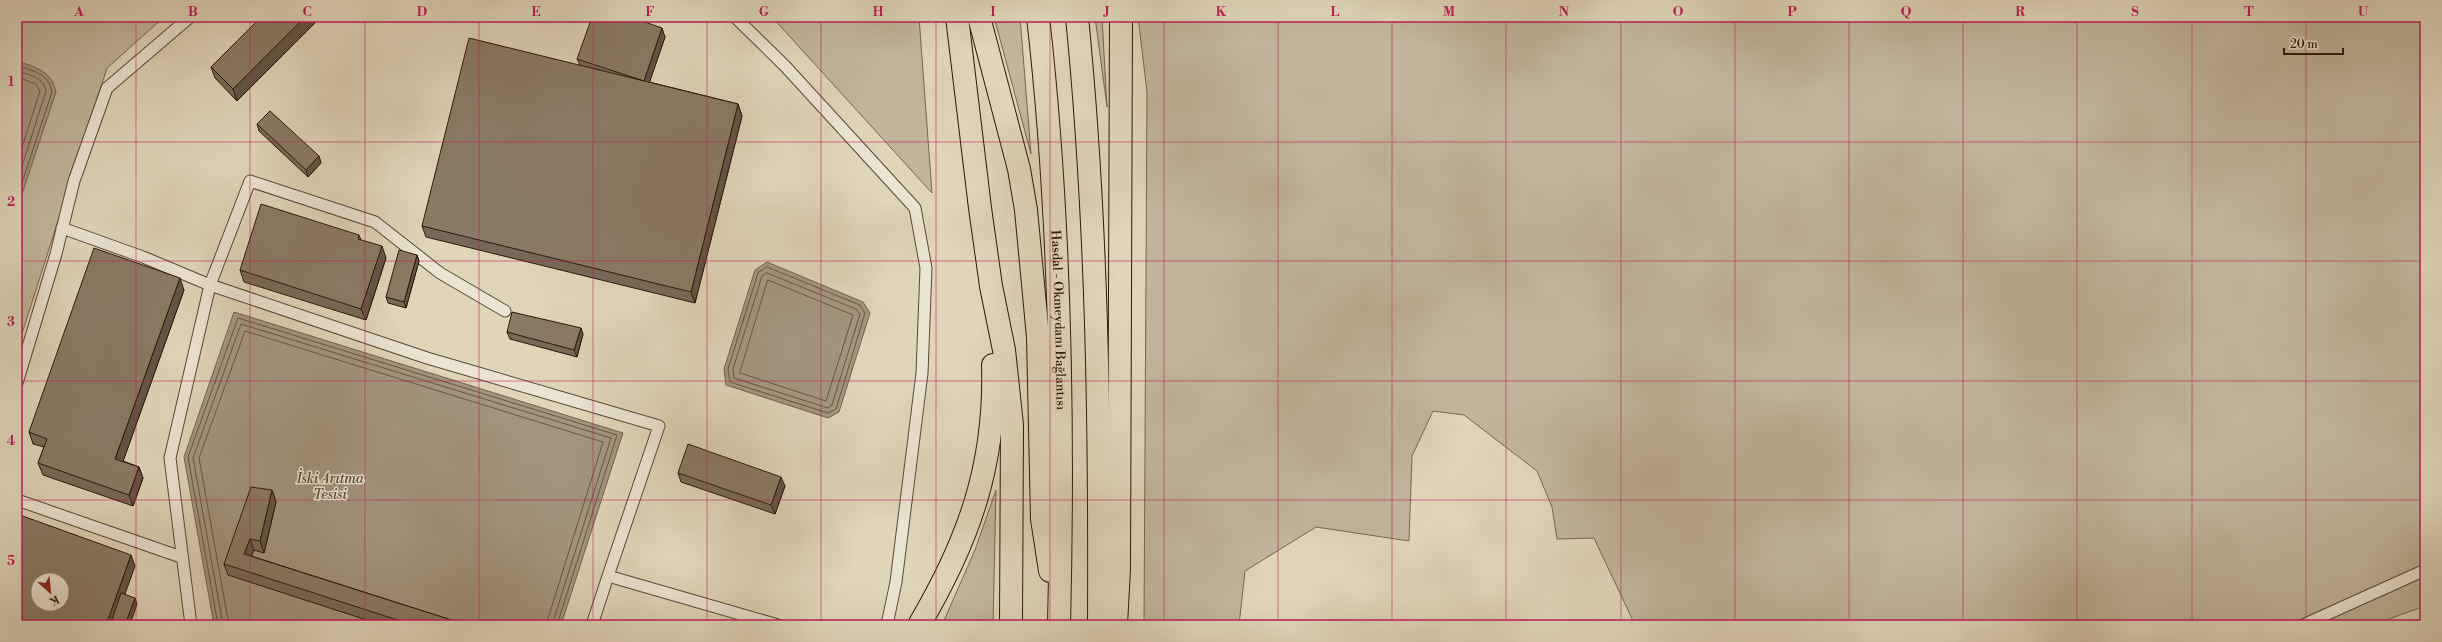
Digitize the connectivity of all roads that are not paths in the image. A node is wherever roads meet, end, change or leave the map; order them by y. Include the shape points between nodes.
1 (190, 17) edge
2 (735, 17) edge
3 (957, 17) edge
4 (979, 17) edge
5 (1038, 17) edge
6 (1077, 17) edge
7 (1121, 17) edge
8 (62, 228) junction
9 (210, 285) junction
10 (991, 286) junction
11 (505, 311) dead end
12 (17, 383) edge
13 (17, 500) edge
14 (181, 558) junction
15 (2425, 570) edge
16 (608, 576) junction
17 (1059, 618) edge
18 (191, 625) edge
19 (592, 625) edge
20 (778, 625) edge
21 (885, 625) edge
22 (919, 625) edge
23 (1011, 625) edge
24 (1099, 625) edge
25 (1116, 625) edge
26 (2303, 625) edge

1 - 8 lane via 107,88 74,180
2 - 21 lane via 785,66 915,208 926,268 922,373 896,582
3 - 10 highway
4 - 17 highway via 1019,169 1026,210 1038,337 1042,519
5 - 17 highway, Hasdal - Okmeydanı Bağlantısı via 1055,230 1061,441
6 - 24 highway via 1086,110 1096,322
7 - 25 highway via 1119,569
8 - 9 lane via 143,257
8 - 12 lane
9 - 11 lane via 250,181 375,222 440,273
9 - 14 lane via 170,458
9 - 16 lane via 427,358 659,426
10 - 22 highway via 994,395 989,447 971,520 961,547
10 - 23 highway via 1004,350 1012,425
13 - 14 lane
14 - 18 lane
15 - 26 lane
16 - 19 lane
16 - 20 lane

